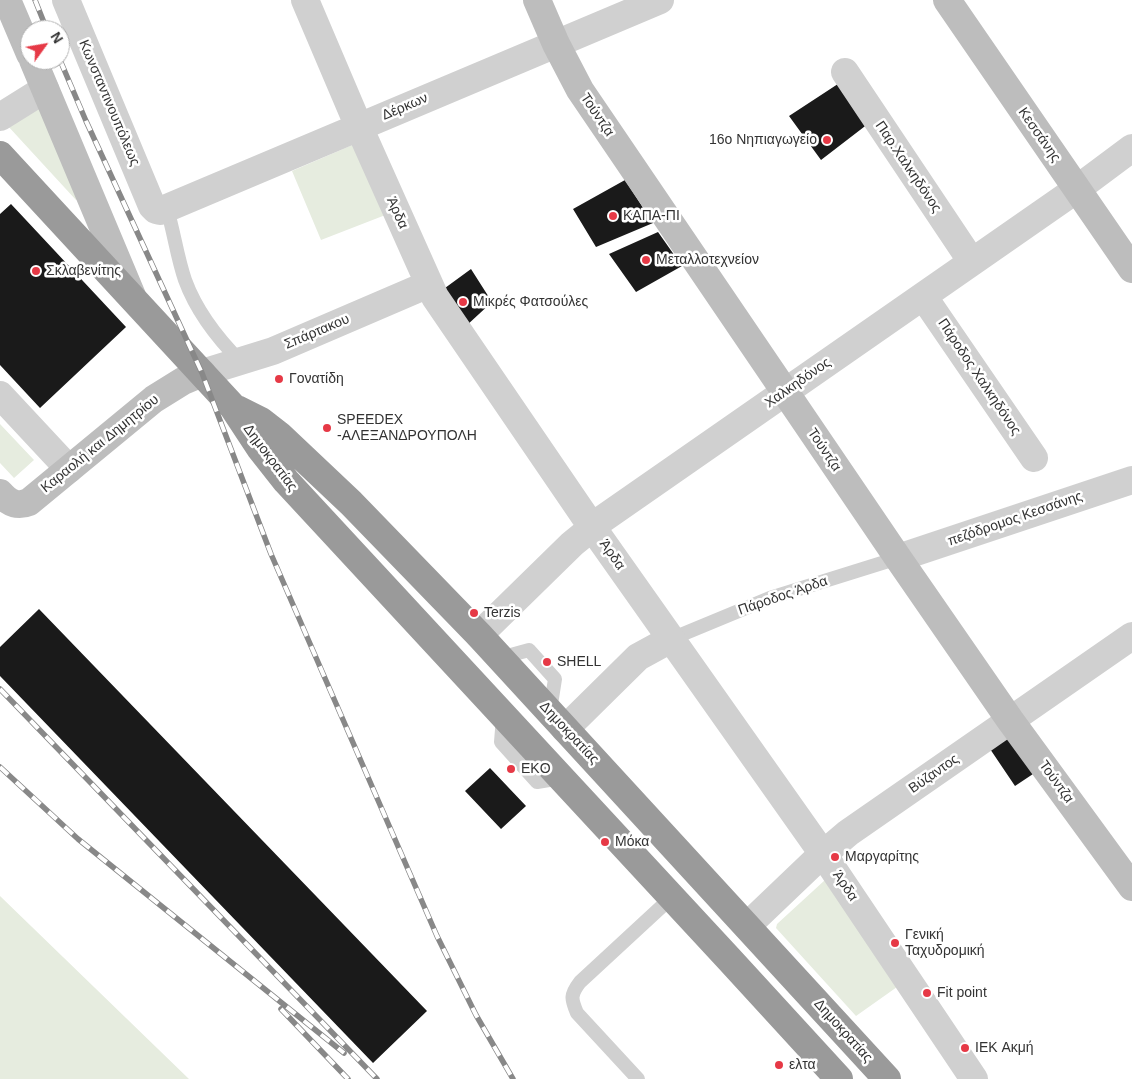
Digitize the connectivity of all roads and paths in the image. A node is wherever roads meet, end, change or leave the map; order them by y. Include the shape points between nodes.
1 (7, 0) edge
2 (66, 0) edge
3 (305, 0) edge
4 (537, 0) edge
5 (660, 0) edge
6 (947, 0) edge
7 (20, 31) edge
8 (556, 44) junction
9 (37, 70) edge
10 (845, 72) dead end
11 (45, 89) junction
12 (0, 117) edge
13 (359, 127) junction
14 (1132, 148) edge
15 (0, 155) edge
16 (1077, 189) junction
17 (160, 207) junction
18 (972, 262) junction
19 (1132, 269) edge
20 (429, 284) junction
21 (923, 296) junction
22 (133, 299) junction
23 (241, 362) junction
24 (202, 374) junction
25 (785, 392) junction
26 (0, 395) edge
27 (234, 407) junction
28 (1034, 458) dead end
29 (69, 469) junction
30 (1132, 480) edge
31 (0, 493) edge
32 (592, 527) junction
33 (898, 558) junction
34 (479, 635) junction
35 (1132, 636) edge
36 (671, 639) junction
37 (558, 720) junction
38 (1010, 720) junction
39 (823, 854) junction
40 (1132, 887) edge
41 (672, 897) junction
42 (748, 926) junction
43 (638, 1079) edge
44 (839, 1079) edge
45 (887, 1079) edge
46 (974, 1079) edge

1 - 7 street
2 - 17 street, Κωνσταντινουπόλεως
3 - 13 street, Άρδα
4 - 8 street, Τούντζα
5 - 8 street, Δέρκων
6 - 16 street, Κεσσάνης
8 - 13 street, Δέρκων
8 - 25 street, Τούντζα via 580,90
9 - 11 street
10 - 18 street, Παρ.Χαλκηδόνος
11 - 12 street
11 - 22 street
13 - 17 street, Δέρκων
13 - 20 street, Άρδα
14 - 16 street, Χαλκηδόνος
15 - 22 highway, Δημοκρατίας
16 - 18 street, Χαλκηδόνος
16 - 19 street, Κεσσάνης
17 - 23 lane via 189,291
18 - 21 street, Χαλκηδόνος
20 - 23 street, Σπάρτακου
20 - 32 street, Άρδα
21 - 25 street, Χαλκηδόνος
21 - 28 street, Πάροδος Χαλκηδόνος
22 - 24 highway, Δημοκρατίας
23 - 24 street, Σπάρτακου
24 - 27 highway, Δημοκρατίας
24 - 29 street, Καραολή και Δημητρίου via 183,381 154,399
25 - 32 street, Χαλκηδόνος
25 - 33 street, Τούντζα
26 - 29 street
27 - 34 highway, Δημοκρατίας via 279,435 351,503
27 - 41 highway, Δημοκρατίας via 286,482
29 - 31 street, Καραολή και Δημητρίου via 36,497 22,504 10,502
30 - 33 street, πεζόδρομος Κεσσάνης
32 - 34 street, Χαλκηδόνος
32 - 36 street, Άρδα
33 - 36 lane, Πάροδος Άρδα via 770,598
33 - 38 street, Τούντζα
34 - 37 highway, Δημοκρατίας
35 - 38 street, Βύζαντος
36 - 37 street via 638,657
36 - 39 street, Άρδα
37 - 42 highway, Δημοκρατίας
38 - 39 street, Βύζαντος via 848,833
38 - 40 street, Τούντζα
39 - 42 street, Βύζαντος
39 - 46 street, Άρδα
41 - 43 lane via 580,982 573,990 571,1000 577,1013
41 - 44 highway, Δημοκρατίας
42 - 45 highway, Δημοκρατίας

